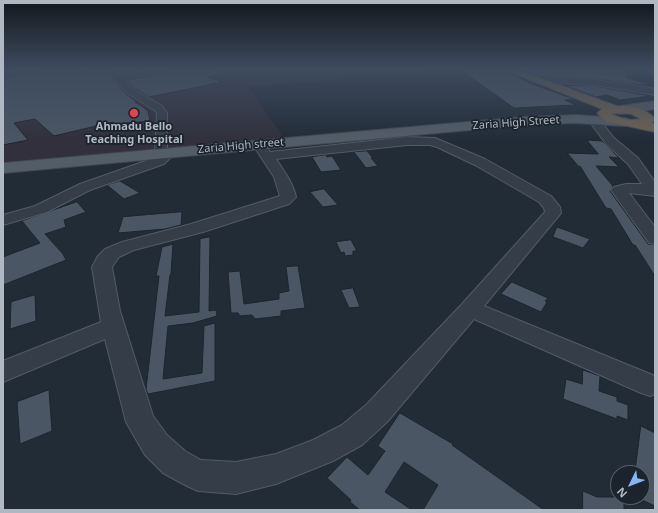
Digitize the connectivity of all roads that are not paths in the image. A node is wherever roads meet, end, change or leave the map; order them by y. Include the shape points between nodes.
1 (133, 93) edge
2 (560, 93) edge
3 (567, 93) edge
4 (655, 105) edge
5 (600, 114) junction
6 (622, 116) junction
7 (652, 121) edge
8 (409, 133) junction
9 (263, 150) junction
10 (162, 152) junction
11 (3, 164) edge
12 (3, 168) edge
13 (653, 190) edge
14 (3, 220) edge
15 (655, 239) edge
16 (470, 309) junction
17 (114, 326) junction
18 (3, 372) edge
19 (650, 385) dead end

1 - 10 street via 162,113
2 - 5 highway
3 - 6 highway
4 - 6 main road, Zaria High Street
5 - 6 main road, Zaria High Street
5 - 8 main road, Zaria High Street
5 - 13 street via 610,141 633,161
6 - 7 highway
8 - 9 main road, Zaria High street
8 - 10 main road, Zaria High street
8 - 16 street via 480,162 545,199 552,207 553,213 549,219
9 - 10 main road, Zaria High street
9 - 17 street via 288,192 288,197 283,201 128,246 112,253 105,260 102,267
10 - 11 main road, Zaria High street
10 - 12 main road, Zaria High street
10 - 14 street via 164,156 159,161 81,189 41,209
13 - 15 street via 619,190
16 - 17 street via 377,412 352,435 276,470 236,478 198,475 174,462 156,445 140,422
16 - 19 street
17 - 18 street

